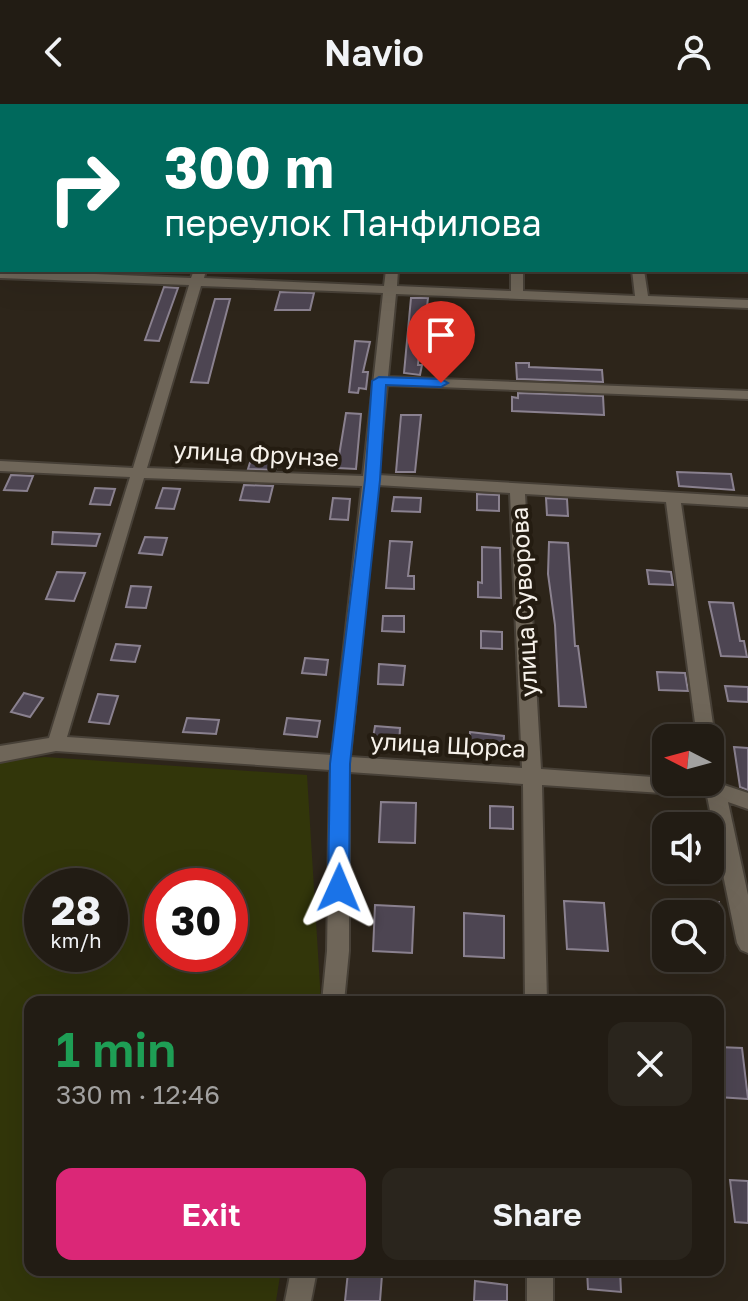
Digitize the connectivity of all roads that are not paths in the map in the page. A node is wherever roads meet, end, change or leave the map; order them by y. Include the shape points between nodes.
1 (302, 272) edge
2 (392, 272) edge
3 (517, 272) edge
4 (638, 272) edge
5 (0, 274) edge
6 (198, 277) edge
7 (299, 288) junction
8 (389, 291) junction
9 (517, 296) junction
10 (642, 301) junction
11 (748, 304) edge
12 (379, 381) junction
13 (748, 395) edge
14 (0, 466) edge
15 (137, 470) junction
16 (372, 480) junction
17 (517, 490) junction
18 (673, 498) junction
19 (748, 502) edge
20 (704, 724) edge
21 (56, 744) junction
22 (0, 754) edge
23 (340, 764) junction
24 (532, 775) junction
25 (652, 784) edge
26 (724, 793) edge
27 (715, 796) edge
28 (748, 801) edge
29 (748, 943) edge
30 (334, 996) edge
31 (536, 996) edge
32 (303, 1276) edge
33 (540, 1276) edge
34 (298, 1301) edge
35 (540, 1301) edge

1 - 7 street
2 - 8 street
3 - 9 street
4 - 10 street
5 - 6 street
6 - 7 street
6 - 15 street
7 - 8 street
8 - 9 street
8 - 12 street
9 - 10 street
10 - 11 street
12 - 13 street
12 - 16 street
14 - 15 street, улица Фрунзе
15 - 16 street, улица Фрунзе
15 - 21 street
16 - 17 street, улица Фрунзе
16 - 23 street
17 - 18 street, улица Фрунзе
17 - 24 street, улица Суворова
18 - 19 street, улица Фрунзе
18 - 20 street
21 - 22 street, улица Щорса
21 - 23 street, улица Щорса
23 - 24 street, улица Щорса
23 - 30 street
24 - 25 street, улица Щорса
24 - 31 street, улица Суворова
26 - 28 street, улица Щорса
27 - 29 street
32 - 34 street
33 - 35 street

